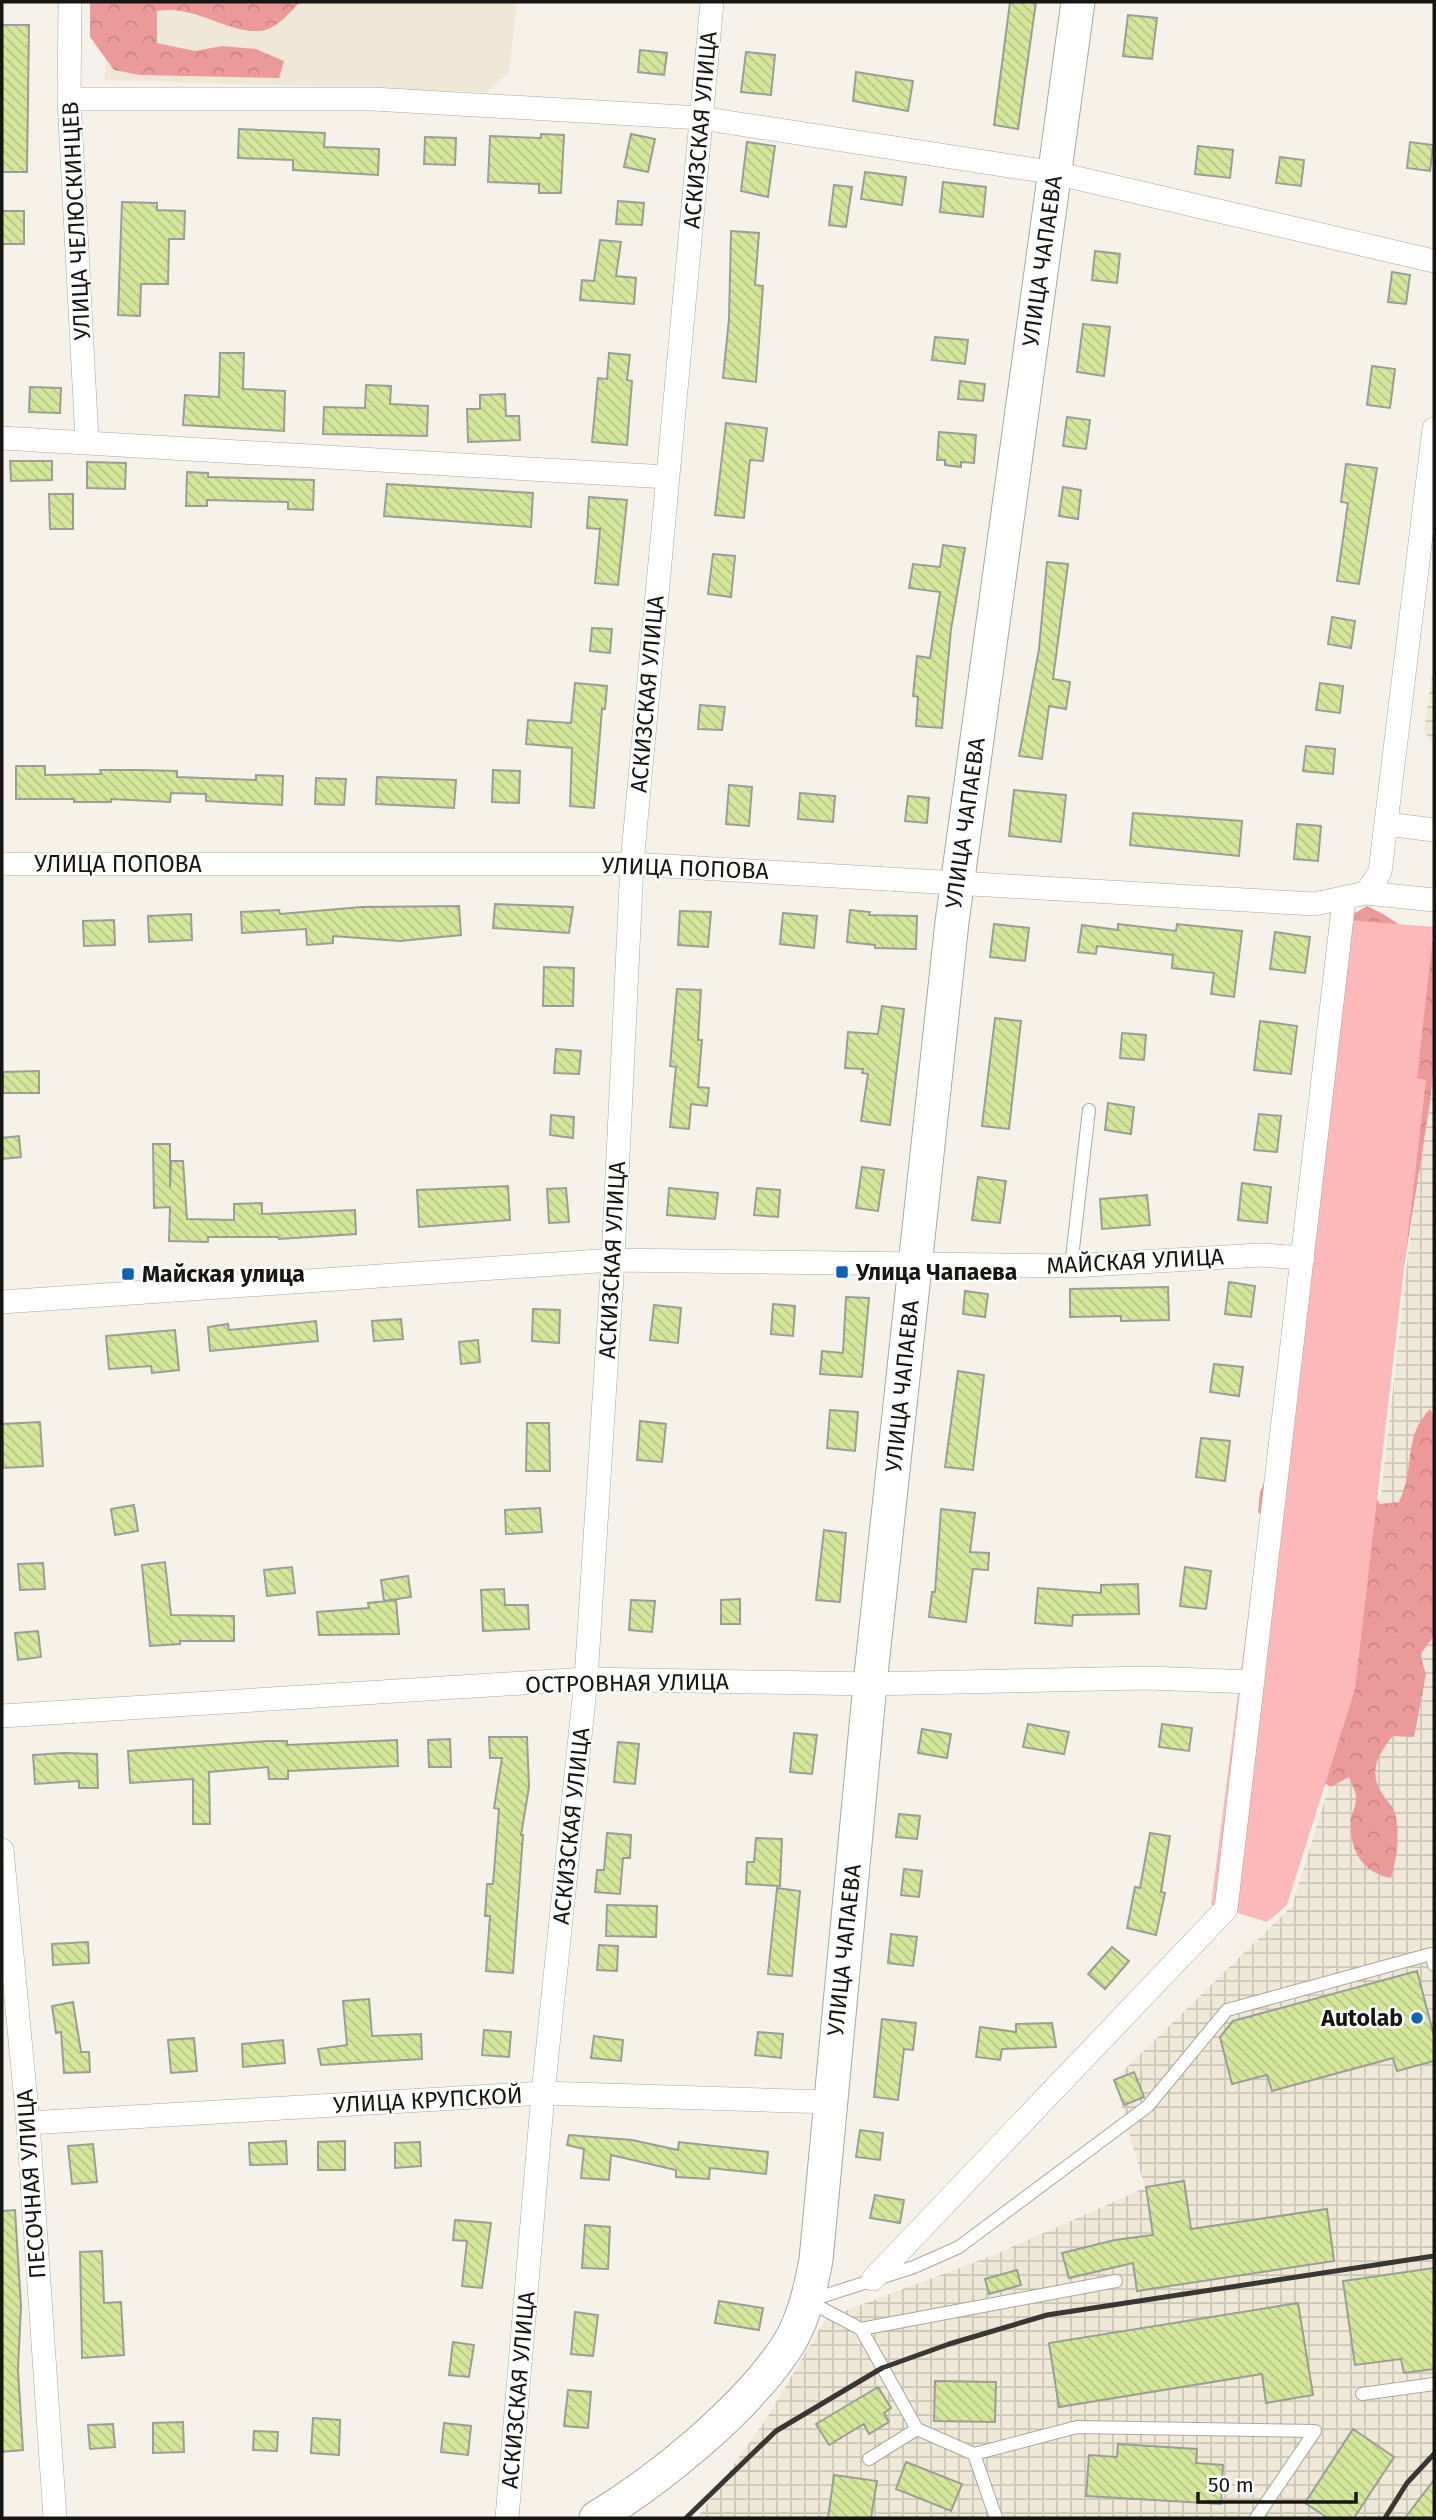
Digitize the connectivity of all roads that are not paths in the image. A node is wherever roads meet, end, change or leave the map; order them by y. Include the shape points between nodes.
1 (70, 2) edge
2 (712, 2) edge
3 (1077, 2) edge
4 (69, 99) junction
5 (701, 118) junction
6 (1055, 173) junction
7 (1434, 261) edge
8 (1434, 429) edge
9 (2, 438) edge
10 (88, 441) junction
11 (667, 477) junction
12 (1387, 824) junction
13 (1434, 830) edge
14 (2, 864) edge
15 (632, 864) junction
16 (957, 881) junction
17 (1355, 896) junction
18 (1434, 900) edge
19 (1089, 1110) dead end
20 (1303, 1258) junction
21 (613, 1261) junction
22 (915, 1266) junction
23 (1071, 1266) junction
24 (2, 1302) edge
25 (586, 1679) junction
26 (1253, 1682) junction
27 (870, 1684) junction
28 (2, 1716) edge
29 (2, 1850) edge
30 (1434, 1965) edge
31 (543, 2093) junction
32 (828, 2102) junction
33 (28, 2123) junction
34 (873, 2279) junction
35 (1116, 2281) dead end
36 (808, 2301) junction
37 (861, 2329) junction
38 (1434, 2384) edge
39 (1362, 2394) dead end
40 (917, 2429) junction
41 (974, 2454) junction
42 (869, 2459) dead end
43 (663, 2473) junction
44 (55, 2518) edge
45 (507, 2518) edge
46 (596, 2518) edge
47 (632, 2518) edge
48 (996, 2518) edge
49 (1256, 2518) edge

1 - 4 street, УЛИЦА ЧЕЛЮСКИНЦЕВ
2 - 5 street, АСКИЗСКАЯ УЛИЦА
3 - 6 street, УЛИЦА ЧАПАЕВА
4 - 5 street via 373,99
4 - 10 street, УЛИЦА ЧЕЛЮСКИНЦЕВ
5 - 6 street
5 - 11 street, АСКИЗСКАЯ УЛИЦА
6 - 7 street
6 - 16 street, УЛИЦА ЧАПАЕВА
8 - 12 street
9 - 10 street
10 - 11 street
11 - 15 street, АСКИЗСКАЯ УЛИЦА
12 - 13 street
12 - 17 street via 1380,872
14 - 15 street, УЛИЦА ПОПОВА
15 - 16 street, УЛИЦА ПОПОВА
15 - 21 street, АСКИЗСКАЯ УЛИЦА
16 - 17 street, УЛИЦА ПОПОВА via 1314,904
16 - 22 street, УЛИЦА ЧАПАЕВА
17 - 18 street, УЛИЦА ПОПОВА
17 - 20 street
19 - 23 lane
20 - 23 street, МАЙСКАЯ УЛИЦА via 1261,1255
20 - 26 street
21 - 22 street, МАЙСКАЯ УЛИЦА
21 - 24 street, МАЙСКАЯ УЛИЦА
21 - 25 street, АСКИЗСКАЯ УЛИЦА
22 - 23 street, МАЙСКАЯ УЛИЦА
22 - 27 street, УЛИЦА ЧАПАЕВА
25 - 27 street, ОСТРОВНАЯ УЛИЦА
25 - 28 street, ОСТРОВНАЯ УЛИЦА
25 - 31 street, АСКИЗСКАЯ УЛИЦА
26 - 27 street, ОСТРОВНАЯ УЛИЦА via 1147,1678
26 - 34 street via 1226,1909
27 - 32 street, УЛИЦА ЧАПАЕВА
29 - 33 street, ПЕСОЧНАЯ УЛИЦА
30 - 34 lane via 1431,1954 1227,2010 1137,2115 960,2247
31 - 32 street, УЛИЦА КРУПСКОЙ
31 - 33 street, УЛИЦА КРУПСКОЙ
31 - 45 street, АСКИЗСКАЯ УЛИЦА
32 - 36 street, УЛИЦА ЧАПАЕВА via 816,2260
33 - 44 street, ПЕСОЧНАЯ УЛИЦА
34 - 36 lane
35 - 37 lane
36 - 37 lane
36 - 43 street, УЛИЦА ЧАПАЕВА via 785,2350 749,2393
37 - 40 lane
38 - 39 lane
40 - 41 lane
40 - 42 lane
41 - 48 lane
41 - 49 lane via 1077,2427 1315,2431
43 - 46 street, УЛИЦА ЧАПАЕВА
43 - 47 street via 639,2501

